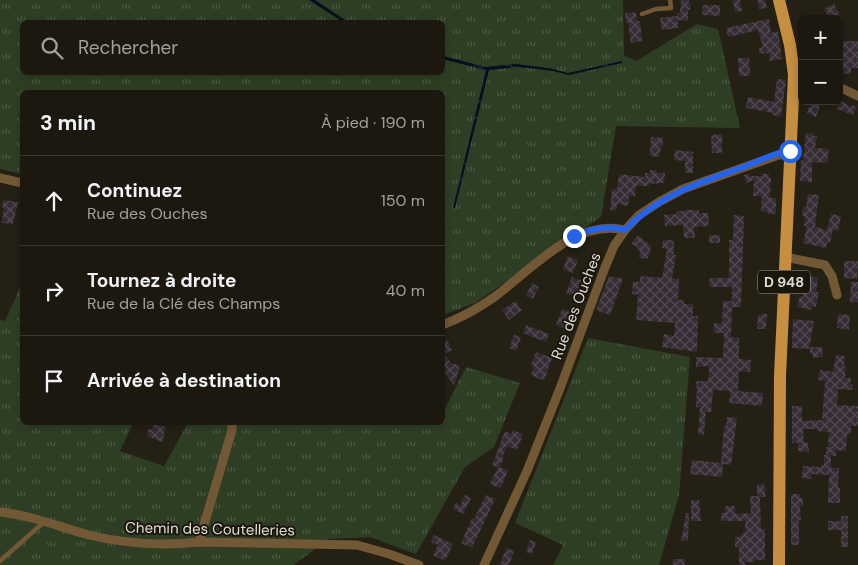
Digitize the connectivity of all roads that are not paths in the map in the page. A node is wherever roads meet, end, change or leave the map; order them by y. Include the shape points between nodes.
1 (670, 0) edge
2 (779, 0) edge
3 (642, 14) dead end
4 (798, 70) edge
5 (843, 89) edge
6 (858, 96) edge
7 (790, 151) junction
8 (0, 178) edge
9 (20, 183) edge
10 (625, 230) junction
11 (785, 257) junction
12 (837, 295) dead end
13 (445, 324) edge
14 (232, 425) edge
15 (0, 512) edge
16 (44, 522) junction
17 (199, 542) junction
18 (0, 561) edge
19 (419, 565) edge
20 (484, 565) edge
21 (779, 565) edge

1 - 3 lane via 671,8
2 - 4 main road, D 948
4 - 7 main road, D 948
5 - 6 street
7 - 10 street, Rue des Ouches via 683,189 639,215
7 - 11 main road, D 948
8 - 9 street
10 - 13 street via 613,227 593,229 574,236 492,298 462,318
10 - 20 street, Rue des Ouches via 607,262 527,471
11 - 12 street via 825,265
11 - 21 main road, D 948 via 780,376
14 - 17 street
15 - 16 street, Chemin des Coutelleries
16 - 17 street, Chemin des Coutelleries via 128,542
16 - 18 lane
17 - 19 street, Chemin des Coutelleries via 357,545

